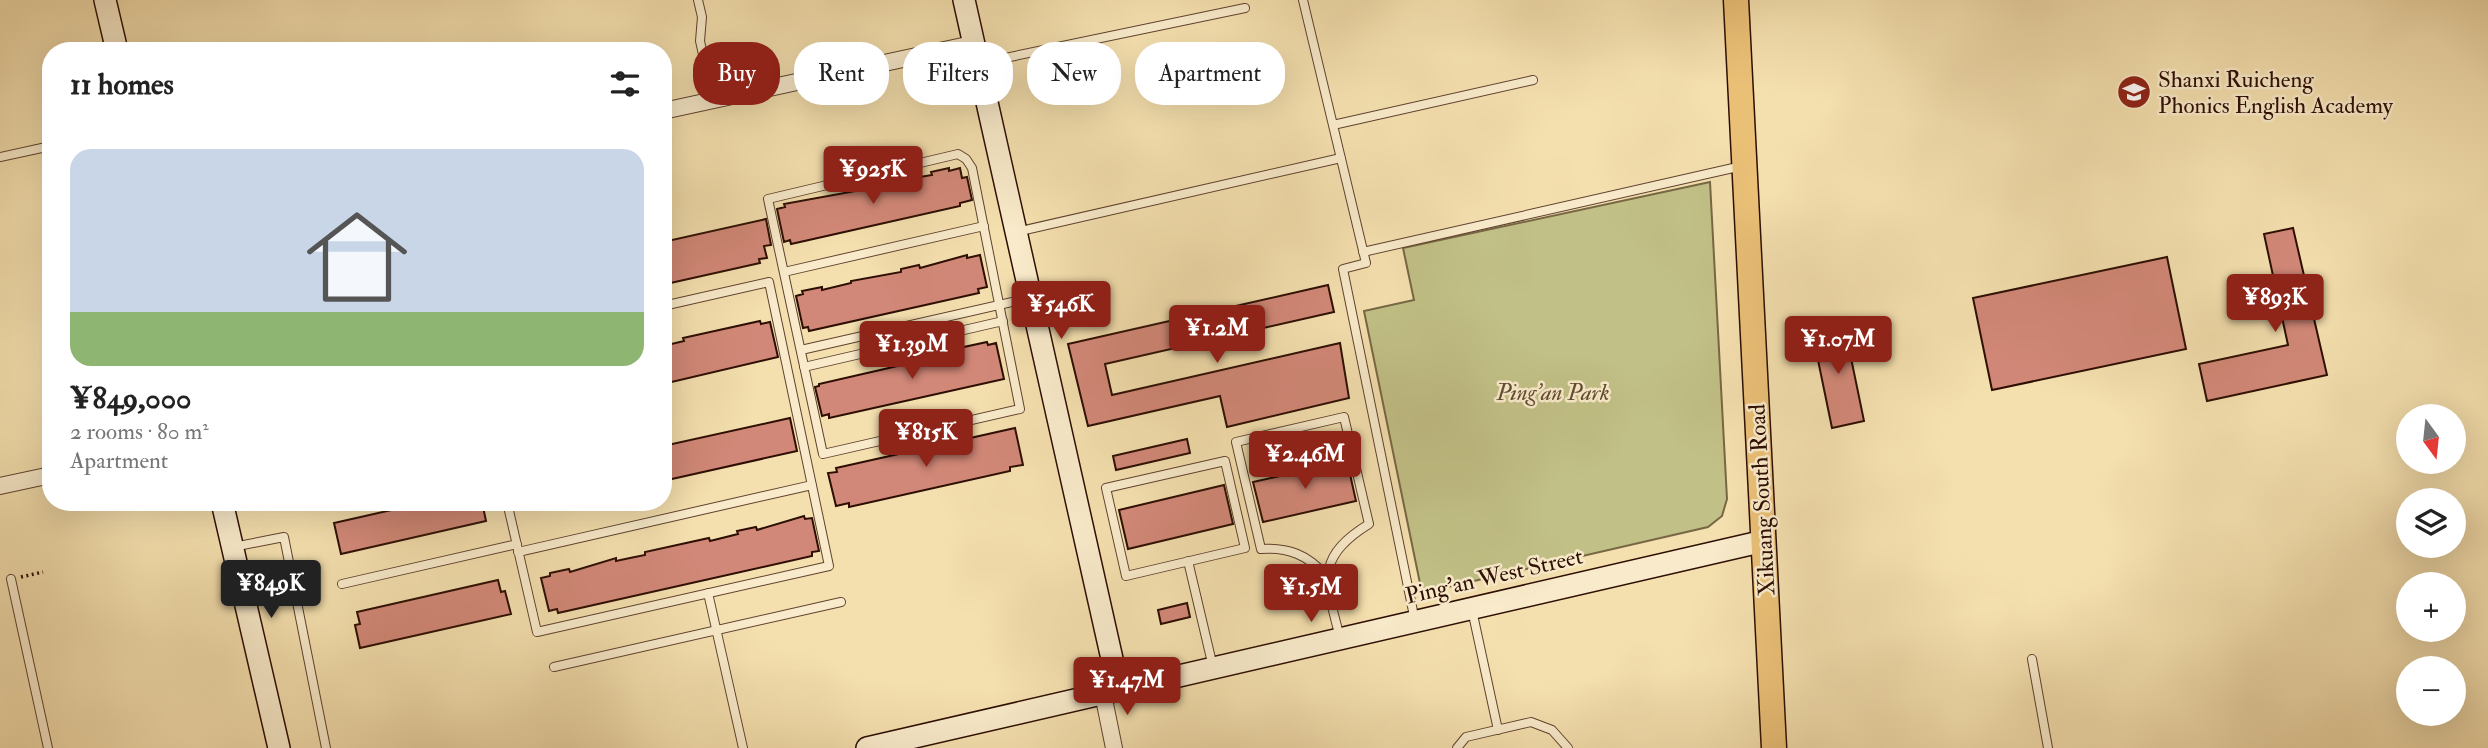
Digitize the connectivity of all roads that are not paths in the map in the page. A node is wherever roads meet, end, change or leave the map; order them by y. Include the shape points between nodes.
1 (106, 0) edge
2 (698, 0) edge
3 (964, 0) edge
4 (1303, 0) edge
5 (1736, 0) edge
6 (1245, 8) dead end
7 (115, 42) edge
8 (700, 42) edge
9 (972, 42) edge
10 (1013, 47) edge
11 (903, 67) edge
12 (1533, 80) dead end
13 (780, 88) edge
14 (693, 104) edge
15 (986, 105) edge
16 (672, 109) edge
17 (1333, 125) junction
18 (42, 148) edge
19 (0, 157) edge
20 (1341, 158) junction
21 (1745, 166) junction
22 (984, 226) junction
23 (1015, 232) junction
24 (1363, 252) junction
25 (784, 272) junction
26 (1030, 298) junction
27 (672, 304) edge
28 (1000, 305) junction
29 (1003, 321) junction
30 (801, 351) junction
31 (804, 367) junction
32 (42, 477) edge
33 (812, 485) junction
34 (0, 486) edge
35 (224, 511) edge
36 (509, 511) edge
37 (1764, 541) junction
38 (233, 547) junction
39 (518, 548) junction
40 (1188, 561) junction
41 (1325, 575) junction
42 (11, 579) dead end
43 (342, 584) dead end
44 (708, 593) junction
45 (841, 602) dead end
46 (1471, 609) junction
47 (1415, 621) junction
48 (717, 630) junction
49 (1340, 639) junction
50 (2032, 659) dead end
51 (554, 667) dead end
52 (1213, 668) junction
53 (1111, 692) junction
54 (1498, 730) junction
55 (48, 748) edge
56 (279, 748) edge
57 (326, 748) edge
58 (743, 748) edge
59 (867, 748) edge
60 (1114, 748) edge
61 (1457, 748) edge
62 (1568, 748) edge
63 (1774, 748) edge
64 (2048, 748) edge

1 - 7 street
2 - 8 lane
3 - 9 street
4 - 17 lane
5 - 21 main road, Xikuang South Road
6 - 10 lane
11 - 13 street
12 - 17 lane
14 - 16 street
15 - 23 street
17 - 20 lane
18 - 19 lane
20 - 23 lane
20 - 24 lane
21 - 24 lane
21 - 37 main road, Xikuang South Road
22 - 25 lane
22 - 25 lane via 972,168 958,154 768,199
22 - 28 lane
23 - 26 street
24 - 47 lane via 1366,263 1343,269
25 - 30 lane
26 - 28 lane
26 - 53 street
27 - 33 lane via 769,282
28 - 29 lane
28 - 30 lane
29 - 31 lane
29 - 31 lane via 1020,409 823,454
30 - 31 lane
32 - 34 street
33 - 39 lane
33 - 44 lane via 830,566
35 - 38 street
36 - 39 lane
37 - 46 street, Ping'an West Street
37 - 63 main road, Xikuang South Road
38 - 56 street
38 - 57 lane via 284,537
39 - 43 lane
39 - 44 lane via 537,632
40 - 40 lane via 1126,576 1106,488 1225,461 1245,548
40 - 52 lane
41 - 41 lane via 1295,552 1261,549 1236,442 1344,417 1369,524 1346,540
41 - 49 lane
42 - 55 lane
44 - 48 lane
45 - 48 lane
46 - 47 street, Ping'an West Street
46 - 54 lane
47 - 49 street, Ping'an West Street
48 - 51 lane
48 - 58 lane
49 - 52 street, Ping'an West Street
50 - 64 lane
52 - 53 street, Ping'an West Street
53 - 59 street, Ping'an West Street
53 - 60 street
54 - 61 lane via 1466,737
54 - 62 lane via 1531,722 1552,730

